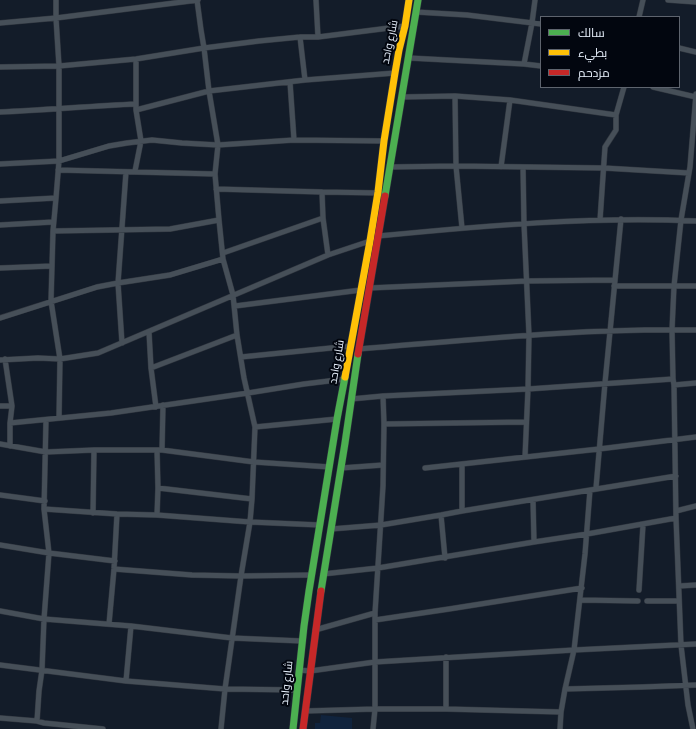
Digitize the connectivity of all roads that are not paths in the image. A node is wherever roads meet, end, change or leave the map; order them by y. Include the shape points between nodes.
1 (56, 0) edge
2 (197, 0) edge
3 (316, 0) edge
4 (409, 0) edge
5 (418, 0) edge
6 (535, 0) edge
7 (643, 0) edge
8 (668, 0) edge
9 (696, 2) edge
10 (416, 12) junction
11 (639, 16) edge
12 (56, 18) junction
13 (0, 23) edge
14 (532, 23) junction
15 (540, 24) edge
16 (405, 26) junction
17 (300, 38) junction
18 (318, 38) junction
19 (204, 48) junction
20 (680, 48) edge
21 (696, 52) edge
22 (409, 58) junction
23 (136, 59) junction
24 (524, 64) junction
25 (59, 66) junction
26 (540, 66) edge
27 (0, 68) edge
28 (395, 73) junction
29 (305, 80) junction
30 (290, 82) junction
31 (624, 88) edge
32 (657, 88) edge
33 (209, 90) junction
34 (696, 94) edge
35 (456, 96) junction
36 (402, 97) junction
37 (696, 97) edge
38 (510, 100) junction
39 (136, 104) junction
40 (59, 110) junction
41 (136, 110) junction
42 (0, 112) edge
43 (616, 115) junction
44 (294, 140) junction
45 (141, 141) junction
46 (384, 141) junction
47 (218, 146) junction
48 (59, 161) junction
49 (0, 164) edge
50 (456, 166) junction
51 (390, 167) junction
52 (501, 167) junction
53 (690, 167) junction
54 (523, 168) junction
55 (604, 168) junction
56 (696, 168) edge
57 (58, 170) junction
58 (135, 171) junction
59 (126, 172) junction
60 (215, 174) junction
61 (689, 174) junction
62 (216, 189) junction
63 (322, 192) junction
64 (382, 193) junction
65 (56, 198) junction
66 (0, 201) edge
67 (323, 218) junction
68 (621, 219) junction
69 (219, 220) junction
70 (600, 220) junction
71 (681, 220) junction
72 (696, 221) edge
73 (53, 222) junction
74 (524, 224) junction
75 (0, 225) edge
76 (462, 228) junction
77 (122, 229) junction
78 (53, 231) junction
79 (378, 236) junction
80 (370, 241) junction
81 (328, 255) junction
82 (223, 256) junction
83 (52, 266) junction
84 (0, 268) edge
85 (615, 280) junction
86 (527, 281) junction
87 (118, 283) junction
88 (614, 286) junction
89 (674, 286) junction
90 (696, 286) edge
91 (369, 288) junction
92 (361, 290) junction
93 (234, 294) junction
94 (51, 301) junction
95 (234, 306) junction
96 (0, 318) edge
97 (610, 330) junction
98 (672, 330) junction
99 (696, 330) edge
100 (149, 332) junction
101 (237, 334) junction
102 (529, 335) junction
103 (122, 343) junction
104 (351, 346) junction
105 (359, 349) junction
106 (241, 357) junction
107 (3, 359) edge
108 (60, 359) junction
109 (151, 368) junction
110 (345, 379) junction
111 (673, 379) junction
112 (605, 383) junction
113 (696, 383) edge
114 (674, 385) junction
115 (528, 389) junction
116 (248, 393) junction
117 (383, 396) junction
118 (351, 399) junction
119 (163, 405) junction
120 (0, 406) edge
121 (12, 406) junction
122 (156, 406) junction
123 (59, 418) junction
124 (337, 419) junction
125 (46, 420) junction
126 (526, 422) junction
127 (10, 423) junction
128 (384, 424) junction
129 (255, 427) junction
130 (696, 437) edge
131 (675, 439) junction
132 (334, 440) junction
133 (345, 443) junction
134 (0, 444) edge
135 (10, 446) junction
136 (599, 449) junction
137 (94, 450) junction
138 (160, 450) junction
139 (46, 452) junction
140 (525, 457) junction
141 (254, 462) junction
142 (462, 464) junction
143 (383, 465) junction
144 (330, 467) junction
145 (341, 468) junction
146 (425, 468) dead end
147 (676, 476) junction
148 (158, 488) junction
149 (596, 488) junction
150 (590, 490) junction
151 (0, 495) edge
152 (252, 499) junction
153 (533, 500) junction
154 (45, 501) junction
155 (696, 506) edge
156 (44, 509) junction
157 (462, 511) junction
158 (676, 511) junction
159 (94, 513) junction
160 (117, 514) junction
161 (157, 515) junction
162 (441, 516) junction
163 (676, 518) junction
164 (250, 522) junction
165 (320, 525) junction
166 (381, 525) junction
167 (643, 525) junction
168 (331, 529) junction
169 (587, 534) junction
170 (534, 542) junction
171 (0, 545) edge
172 (49, 553) junction
173 (445, 558) junction
174 (114, 561) junction
175 (378, 568) junction
176 (114, 569) junction
177 (323, 574) junction
178 (312, 575) junction
179 (241, 576) junction
180 (696, 585) edge
181 (678, 586) junction
182 (582, 588) junction
183 (639, 590) dead end
184 (581, 600) junction
185 (647, 601) dead end
186 (679, 601) junction
187 (638, 602) dead end
188 (0, 611) edge
189 (375, 613) junction
190 (44, 619) junction
191 (375, 620) junction
192 (109, 624) junction
193 (131, 626) junction
194 (315, 630) junction
195 (232, 638) junction
196 (302, 641) junction
197 (696, 644) edge
198 (681, 645) junction
199 (574, 650) junction
200 (446, 658) junction
201 (375, 662) junction
202 (0, 665) edge
203 (42, 670) junction
204 (299, 670) junction
205 (310, 672) junction
206 (126, 681) junction
207 (686, 685) junction
208 (696, 685) edge
209 (225, 689) junction
210 (565, 689) junction
211 (297, 690) junction
212 (375, 709) junction
213 (446, 709) junction
214 (305, 711) junction
215 (561, 712) junction
216 (693, 716) edge
217 (0, 718) edge
218 (37, 721) junction
219 (44, 723) junction
220 (43, 729) edge
221 (103, 729) edge
222 (221, 729) edge
223 (293, 729) edge
224 (303, 729) edge
225 (373, 729) edge
226 (560, 729) edge
227 (692, 729) edge

1 - 12 street
2 - 12 street
2 - 19 street
3 - 18 street
4 - 16 street, شارع واحد
5 - 10 street, شارع واحد
6 - 14 street
7 - 11 street
8 - 9 street
10 - 14 street
10 - 22 street, شارع واحد
12 - 13 street
12 - 25 street
14 - 15 street
14 - 24 street
16 - 18 street
16 - 28 street, شارع واحد
17 - 18 street
17 - 19 street
17 - 29 street
19 - 23 street
19 - 33 street
20 - 21 street
22 - 24 street
22 - 36 street, شارع واحد
23 - 25 street
23 - 39 street
24 - 26 street
25 - 27 street
25 - 40 street
28 - 29 street
28 - 46 street, شارع واحد
29 - 30 street
30 - 33 street
30 - 44 street
31 - 43 street
32 - 37 street
33 - 41 street
33 - 47 street
34 - 37 street
35 - 36 street
35 - 38 street
35 - 50 street
36 - 51 street, شارع واحد
37 - 53 street
38 - 43 street
38 - 52 street
39 - 40 street
39 - 41 street
40 - 42 street
40 - 48 street
41 - 45 street
43 - 55 street via 616,130 605,147
44 - 46 street
44 - 47 street
45 - 47 street
45 - 48 street via 109,146
45 - 58 street
46 - 64 street, شارع واحد
47 - 60 street
48 - 49 street
48 - 57 street
50 - 51 street
50 - 52 street
50 - 76 street
51 - 64 street, شارع واحد
52 - 54 street
53 - 56 street
53 - 61 street
54 - 55 street
54 - 74 street
55 - 61 street
55 - 70 street
57 - 59 street
57 - 65 street
58 - 59 street
58 - 60 street
59 - 77 street
60 - 62 street
61 - 71 street
62 - 63 street
62 - 69 street
63 - 64 street
63 - 67 street
64 - 79 street, شارع واحد
64 - 80 street, شارع واحد
65 - 66 street
65 - 73 street
67 - 81 street
67 - 82 street
68 - 70 street
68 - 71 street
68 - 85 street
69 - 77 street via 170,229
69 - 82 street
70 - 74 street
71 - 72 street
71 - 89 street
73 - 75 street
73 - 78 street
74 - 76 street
74 - 86 street
76 - 79 street
77 - 78 street
77 - 87 street
78 - 83 street
79 - 91 street, شارع واحد
80 - 81 street
80 - 92 street, شارع واحد
81 - 93 street
82 - 87 street via 170,275
82 - 93 street
83 - 84 street
83 - 94 street
85 - 86 street
85 - 88 street
86 - 91 street
86 - 102 street
87 - 94 street
87 - 103 street
88 - 89 street
88 - 97 street
89 - 90 street
89 - 98 street
91 - 105 street, شارع واحد
92 - 95 street
92 - 104 street, شارع واحد
93 - 95 street
93 - 100 street
94 - 96 street
94 - 108 street
95 - 101 street
97 - 98 street
97 - 102 street
97 - 112 street
98 - 99 street
98 - 111 street
100 - 103 street
100 - 109 street
101 - 106 street
101 - 109 street
102 - 105 street
102 - 115 street
103 - 108 street via 98,352
104 - 106 street
104 - 110 street, شارع واحد
105 - 118 street, شارع واحد
106 - 116 street
107 - 108 street
107 - 121 street
108 - 123 street
109 - 122 street
110 - 116 street
110 - 124 street, شارع واحد
111 - 112 street
111 - 114 street
112 - 115 street
112 - 136 street
113 - 114 street
114 - 131 street
115 - 117 street
115 - 126 street
116 - 119 street
116 - 129 street
117 - 118 street
117 - 128 street
118 - 133 street, شارع واحد
119 - 122 street
119 - 138 street
120 - 121 street
121 - 127 street
122 - 123 street
123 - 125 street
124 - 129 street
124 - 132 street, شارع واحد
125 - 127 street
125 - 139 street
126 - 128 street
126 - 140 street
127 - 135 street
128 - 143 street
129 - 141 street
130 - 131 street
131 - 136 street
131 - 147 street
132 - 133 street
132 - 144 street, شارع واحد
133 - 145 street, شارع واحد
134 - 135 street
135 - 139 street
136 - 140 street
136 - 149 street
137 - 138 street
137 - 139 street
137 - 159 street
138 - 141 street
138 - 148 street
139 - 154 street
140 - 142 street
141 - 144 street
141 - 152 street
142 - 146 street
142 - 157 street
143 - 145 street
143 - 166 street
144 - 165 street, شارع واحد
145 - 168 street, شارع واحد
147 - 149 street
147 - 158 street
148 - 152 street
148 - 161 street
149 - 150 street
150 - 153 street
150 - 169 street
151 - 154 street
152 - 164 street
153 - 157 street
153 - 170 street
154 - 156 street
155 - 158 street
156 - 159 street
156 - 172 street
157 - 162 street
158 - 163 street
159 - 160 street
160 - 161 street
160 - 174 street
161 - 164 street
162 - 166 street
162 - 173 street
163 - 167 street
163 - 181 street
164 - 165 street
164 - 179 street
165 - 178 street, شارع واحد
166 - 168 street
166 - 175 street
167 - 169 street
167 - 183 street
168 - 177 street, شارع واحد
169 - 170 street
169 - 182 street
170 - 173 street
171 - 172 street
172 - 174 street
172 - 190 street
173 - 175 street
174 - 176 street
175 - 177 street
175 - 189 street
176 - 179 street
176 - 192 street
177 - 194 street, شارع واحد
178 - 179 street
178 - 196 street, شارع واحد
179 - 195 street
180 - 181 street
181 - 186 street
182 - 184 street
182 - 191 street
184 - 187 street
184 - 199 street
185 - 186 street
186 - 198 street
188 - 190 street
189 - 191 street
189 - 194 street
190 - 192 street
190 - 203 street
191 - 201 street
192 - 193 street
193 - 195 street
193 - 206 street
194 - 205 street, شارع واحد
195 - 196 street
195 - 209 street
196 - 204 street, شارع واحد
197 - 198 street
198 - 199 street
198 - 207 street
199 - 200 street
199 - 210 street
200 - 201 street
200 - 213 street
201 - 205 street
201 - 212 street
202 - 203 street
203 - 206 street
203 - 218 street
204 - 205 street
204 - 211 street, شارع واحد
205 - 214 street, شارع واحد
206 - 209 street
207 - 208 street
207 - 210 street
207 - 216 street
209 - 211 street
209 - 222 street
210 - 215 street
211 - 223 street, شارع واحد
212 - 213 street
212 - 214 street
212 - 225 street
213 - 215 street
214 - 224 street, شارع واحد
215 - 226 street
216 - 227 street
217 - 218 street
218 - 219 street
219 - 220 street
219 - 221 street

